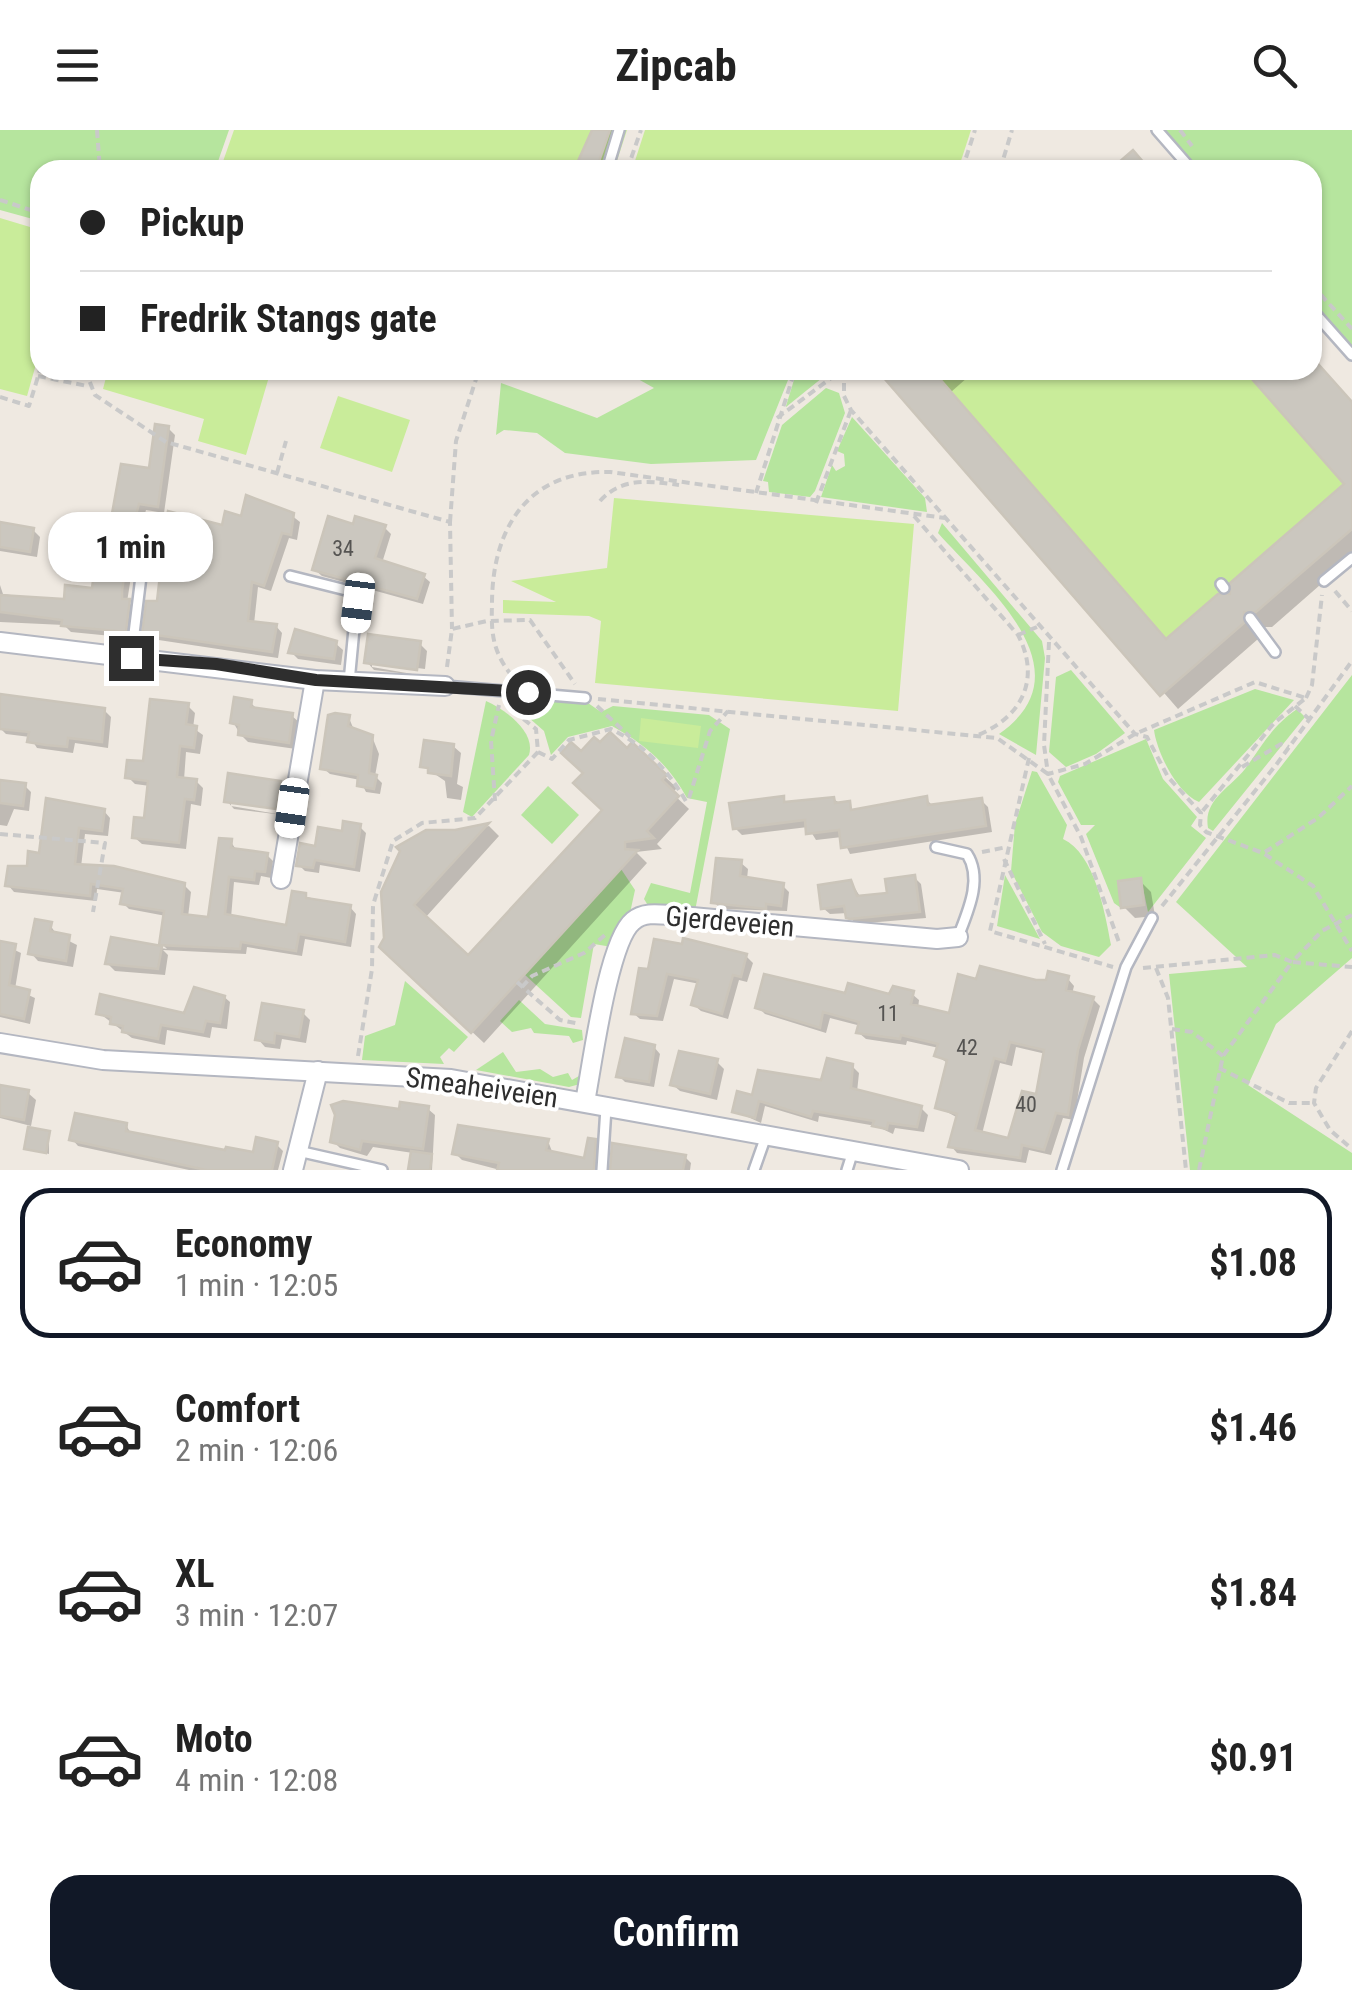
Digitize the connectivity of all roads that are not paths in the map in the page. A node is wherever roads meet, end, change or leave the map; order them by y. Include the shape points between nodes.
1 (619, 130) edge
2 (1157, 130) edge
3 (609, 160) edge
4 (1183, 160) edge
5 (1322, 321) edge
6 (1352, 355) edge
7 (144, 552) dead end
8 (1352, 558) edge
9 (290, 576) dead end
10 (1324, 581) road end
11 (1250, 618) dead end
12 (0, 642) edge
13 (1276, 652) dead end
14 (131, 658) junction
15 (316, 680) junction
16 (349, 682) junction
17 (445, 686) joint
18 (585, 698) road end
19 (936, 847) dead end
20 (281, 879) dead end
21 (1152, 918) road end
22 (958, 937) joint
23 (0, 1043) edge
24 (318, 1071) junction
25 (585, 1102) junction
26 (606, 1106) junction
27 (766, 1136) junction
28 (298, 1150) junction
29 (853, 1151) junction
30 (923, 1168) edge
31 (293, 1170) edge
32 (382, 1170) edge
33 (602, 1170) edge
34 (754, 1170) edge
35 (847, 1170) edge
36 (959, 1170) edge
37 (1062, 1170) edge

1 - 3 lane
2 - 4 lane
5 - 6 lane
7 - 14 lane
8 - 10 lane
9 - 16 lane via 357,597
11 - 13 lane
12 - 14 street
14 - 15 street
15 - 16 street
15 - 20 street
16 - 17 street
17 - 18 lane
19 - 22 lane via 967,854 976,877
21 - 37 lane via 1126,967
22 - 25 street, Gjerdeveien via 639,917 623,933
23 - 24 street, Smeaheiveien via 104,1060
24 - 25 street, Smeaheiveien via 451,1080
24 - 28 street
25 - 26 street, Smeaheiveien
26 - 27 street, Smeaheiveien
26 - 33 lane
27 - 29 street, Smeaheiveien
27 - 34 lane
28 - 31 street
28 - 32 lane
29 - 30 street, Smeaheiveien
29 - 35 lane
30 - 36 street, Smeaheiveien

